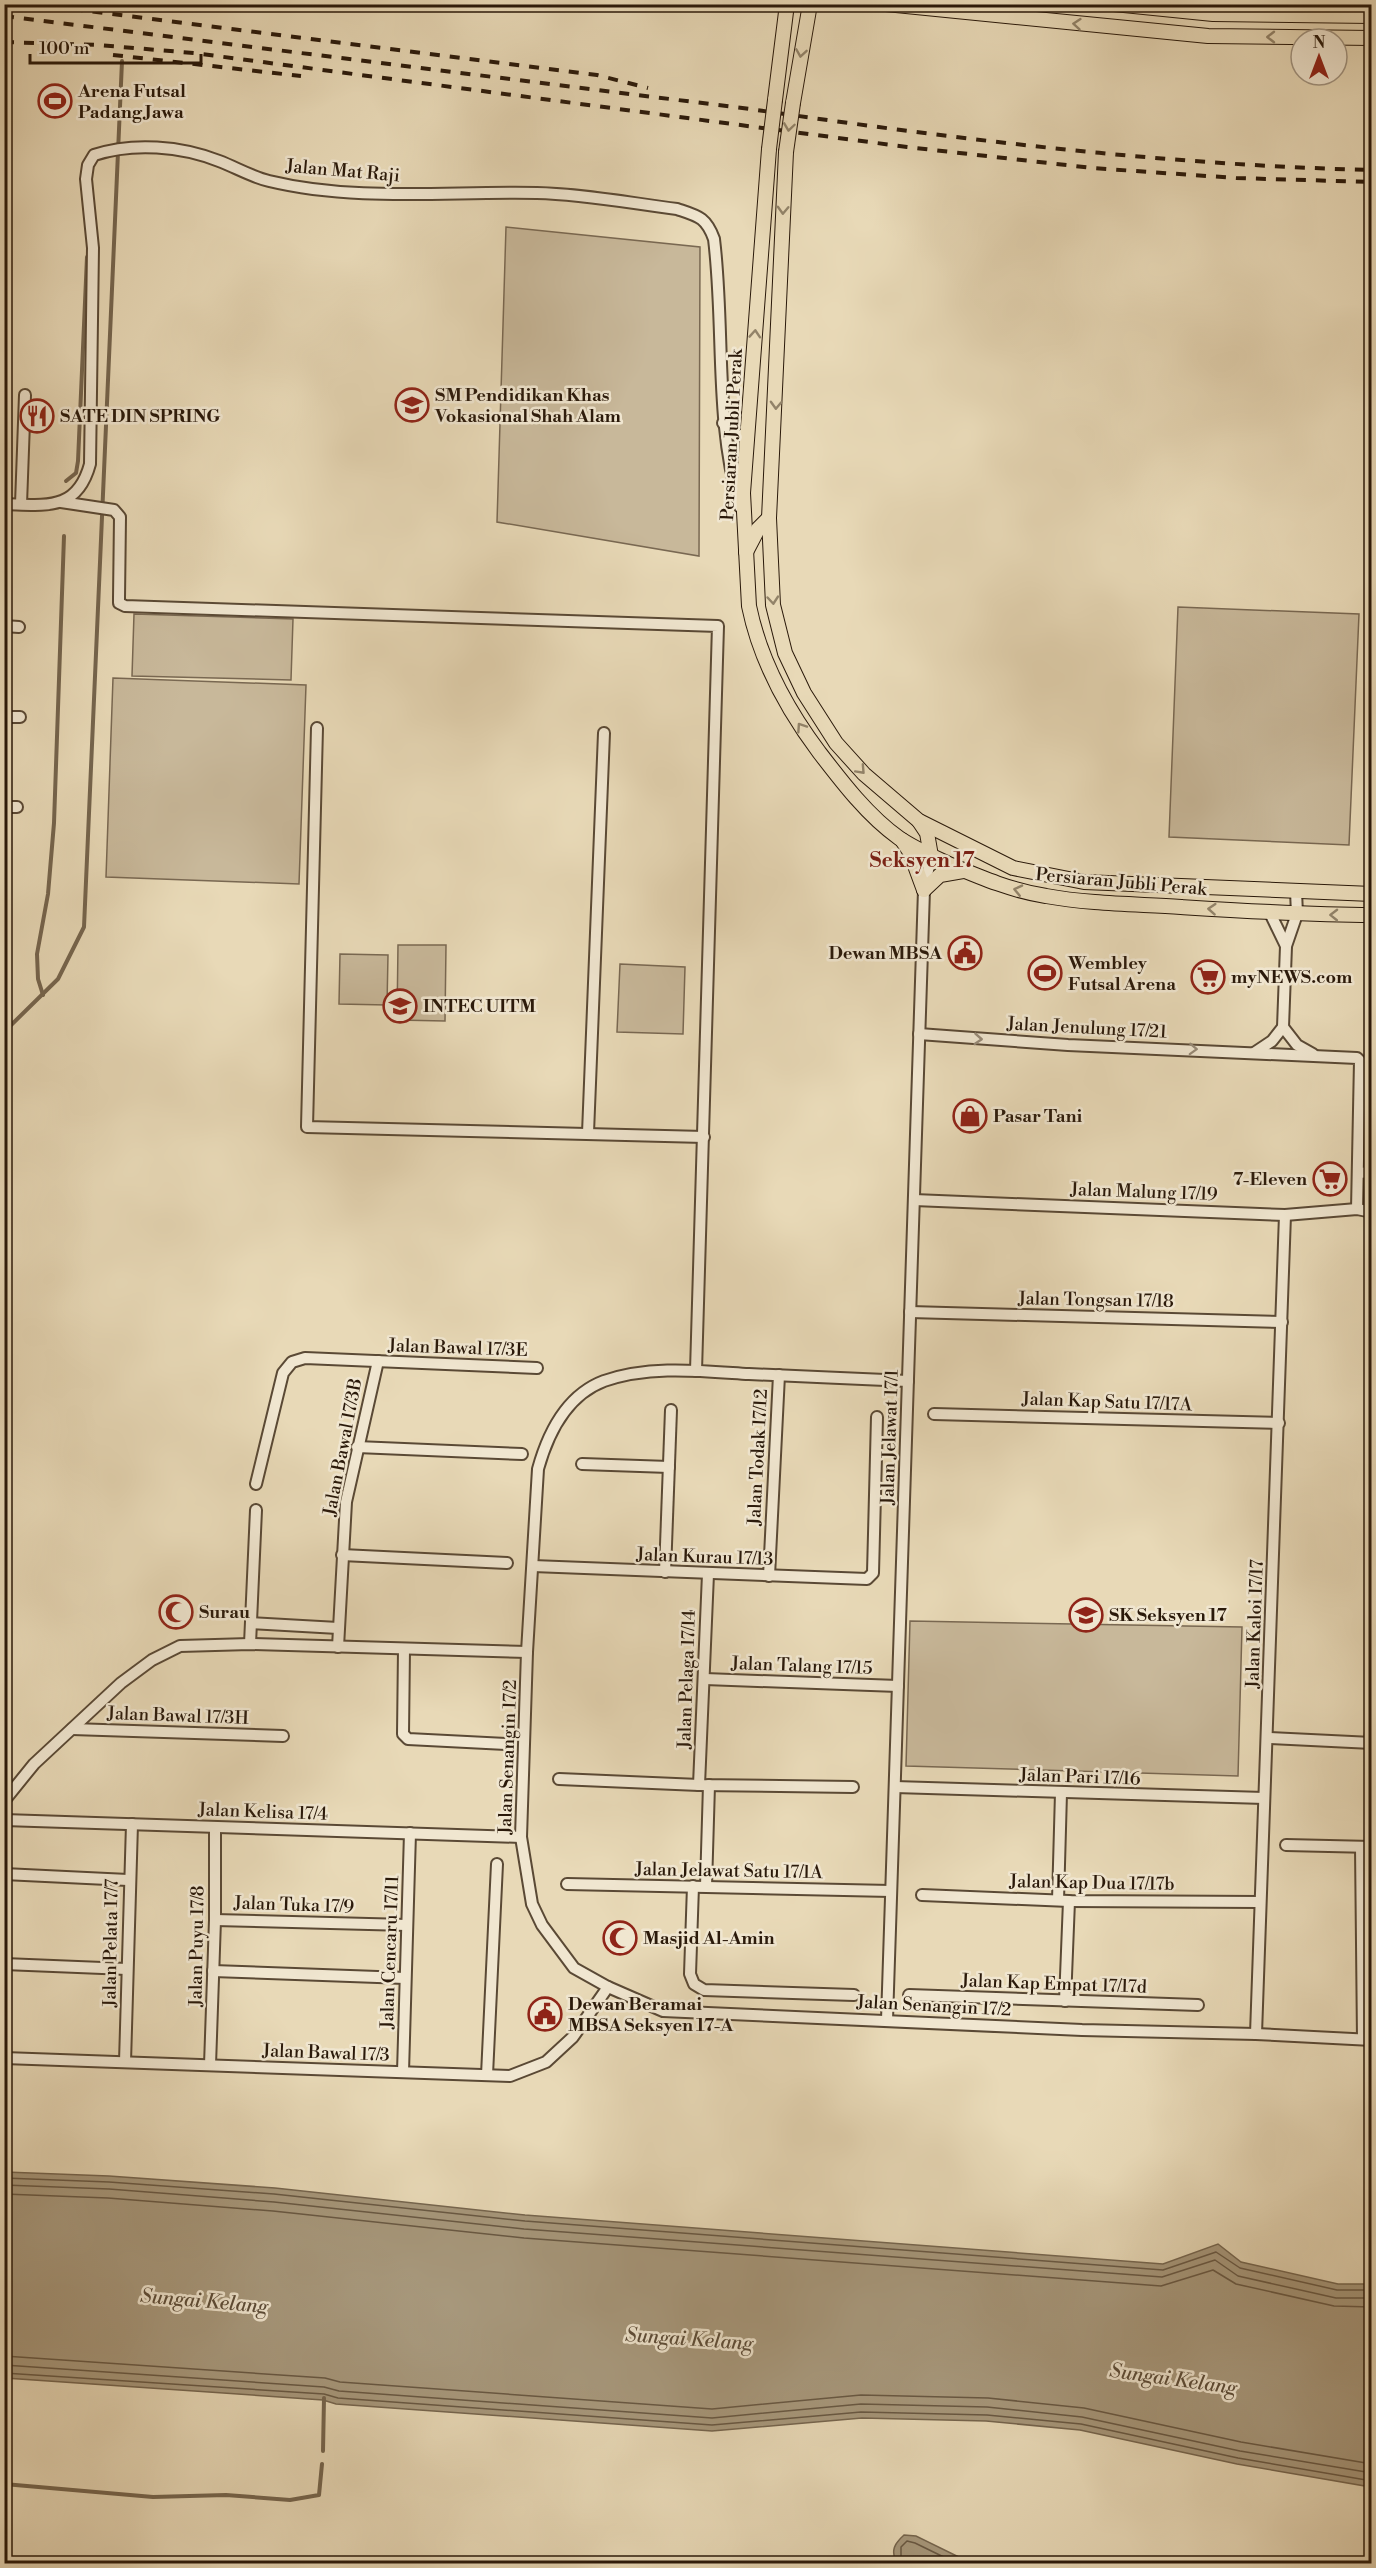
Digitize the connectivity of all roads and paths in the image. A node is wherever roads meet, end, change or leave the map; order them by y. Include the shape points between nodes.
1 (787, 4) edge
2 (810, 4) edge
3 (886, 4) edge
4 (1114, 4) edge
5 (1371, 16) edge
6 (1371, 38) edge
7 (25, 395) dead end
8 (723, 423) junction
9 (748, 432) junction
10 (61, 502) junction
11 (4, 504) edge
12 (21, 504) junction
13 (769, 519) junction
14 (744, 523) junction
15 (745, 554) junction
16 (4, 626) edge
17 (19, 627) dead end
18 (4, 717) edge
19 (20, 717) dead end
20 (317, 728) dead end
21 (604, 733) dead end
22 (4, 807) edge
23 (17, 807) dead end
24 (919, 821) junction
25 (900, 839) junction
26 (931, 856) junction
27 (965, 871) junction
28 (924, 890) junction
29 (1296, 891) junction
30 (1371, 894) edge
31 (1270, 913) junction
32 (1297, 914) junction
33 (1371, 915) edge
34 (1286, 946) junction
35 (1283, 1027) junction
36 (919, 1035) junction
37 (1254, 1053) junction
38 (1316, 1056) junction
39 (1359, 1112) junction
40 (1371, 1112) edge
41 (588, 1132) junction
42 (704, 1137) junction
43 (1371, 1172) edge
44 (1358, 1173) junction
45 (914, 1200) junction
46 (1357, 1209) junction
47 (1371, 1212) edge
48 (1285, 1215) junction
49 (910, 1312) junction
50 (1282, 1322) junction
51 (378, 1361) junction
52 (537, 1368) dead end
53 (696, 1371) junction
54 (779, 1375) junction
55 (908, 1381) junction
56 (670, 1410) dead end
57 (934, 1414) dead end
58 (878, 1417) dead end
59 (1279, 1423) junction
60 (357, 1447) junction
61 (522, 1454) dead end
62 (582, 1464) dead end
63 (669, 1467) junction
64 (256, 1484) dead end
65 (256, 1510) dead end
66 (342, 1555) junction
67 (507, 1563) dead end
68 (533, 1566) junction
69 (665, 1572) junction
70 (708, 1574) junction
71 (769, 1576) junction
72 (251, 1623) junction
73 (338, 1628) junction
74 (250, 1644) junction
75 (338, 1647) junction
76 (404, 1648) junction
77 (527, 1652) junction
78 (705, 1679) junction
79 (898, 1686) junction
80 (1371, 1721) edge
81 (72, 1729) junction
82 (283, 1736) dead end
83 (1268, 1738) junction
84 (1371, 1743) edge
85 (506, 1744) dead end
86 (559, 1779) dead end
87 (704, 1785) junction
88 (853, 1787) dead end
89 (895, 1787) junction
90 (1061, 1793) junction
91 (1264, 1798) junction
92 (4, 1801) edge
93 (4, 1820) edge
94 (132, 1824) junction
95 (215, 1827) junction
96 (410, 1833) junction
97 (520, 1837) junction
98 (1286, 1845) dead end
99 (1366, 1847) edge
100 (497, 1864) dead end
101 (4, 1874) edge
102 (128, 1880) junction
103 (567, 1884) dead end
104 (693, 1886) junction
105 (706, 1886) junction
106 (891, 1891) junction
107 (922, 1895) dead end
108 (1064, 1900) junction
109 (1260, 1902) junction
110 (215, 1920) junction
111 (407, 1925) junction
112 (4, 1964) edge
113 (127, 1969) junction
114 (213, 1971) junction
115 (405, 1978) junction
116 (608, 1987) junction
117 (854, 1995) dead end
118 (909, 1995) dead end
119 (1065, 2001) junction
120 (1198, 2005) dead end
121 (887, 2019) junction
122 (1256, 2034) junction
123 (1367, 2040) edge
124 (4, 2058) edge
125 (125, 2062) junction
126 (210, 2065) junction
127 (403, 2072) junction
128 (488, 2075) junction

9 -> 1 main road, Persiaran Jubli Perak, bridge via 769,149
2 -> 13 main road, Persiaran Jubli Perak, bridge via 786,152
6 -> 3 main road via 1208,36
4 - 5 main road via 1212,14
7 - 12 street
8 - 9 street via 732,434
8 - 10 street, Jalan Mat Raji via 714,239 709,225 696,216 677,209 540,193 329,190 268,181 190,150 107,150 94,154 86,179 93,248 90,464 81,487
8 - 14 street, Jalan Mat Raji
9 - 14 main road, Persiaran Jubli Perak
10 - 12 street
10 - 42 street via 114,510 120,517 118,598 125,606 718,626
11 - 12 street
13 - 15 main road via 758,529
13 -> 24 main road, Persiaran Jubli Perak via 773,605 785,653 804,693 836,742 864,774
14 - 15 main road, Persiaran Jubli Perak
25 -> 15 main road, Persiaran Jubli Perak via 834,772 785,703 753,624
16 - 17 street
18 - 19 street
20 - 41 street via 307,1127
21 - 41 street
22 - 23 street
24 - 26 main road via 927,833
24 - 29 main road, Persiaran Jubli Perak via 1013,868 1045,876 1084,882
25 - 26 main road, Persiaran Jubli Perak
25 - 28 main road via 910,852
26 - 27 main road, Persiaran Jubli Perak
26 - 28 street, Jalan Jelawat 17/1
27 - 28 main road via 940,875
31 -> 27 main road, Persiaran Jubli Perak via 1046,896 1008,888
28 - 36 street, Jalan Jelawat 17/1
29 - 30 main road, Persiaran Jubli Perak
29 - 32 street
31 - 32 main road, Persiaran Jubli Perak
31 - 34 street
33 -> 32 main road, Persiaran Jubli Perak
32 - 34 street
34 - 35 street
35 - 37 street via 1272,1041
35 - 38 street via 1297,1044
36 -> 37 street, Jalan Jenulung 17/21
36 - 45 street, Jalan Jelawat 17/1
37 - 38 street, Jalan Jenulung 17/21
38 - 39 street, Jalan Jenulung 17/21 via 1360,1061
39 - 40 street
39 - 44 street
41 - 42 street
42 - 53 street
43 - 44 street
44 - 46 street
45 - 48 street, Jalan Malung 17/19
45 - 49 street, Jalan Jelawat 17/1
46 - 47 street, Jalan Malung 17/19
46 - 48 street, Jalan Malung 17/19
48 - 50 street, Jalan Kaloi 17/17
49 - 50 street, Jalan Tongsan 17/18
49 - 55 street, Jalan Jelawat 17/1
50 - 59 street, Jalan Kaloi 17/17
51 - 52 street, Jalan Bawal 17/3E
51 - 60 street, Jalan Bawal 17/3B
51 - 64 street, Jalan Bawal 17/3E via 305,1358 292,1362 283,1373
53 - 54 street, Jalan Senangin 17/2
53 - 68 street, Jalan Senangin 17/2 via 658,1370 603,1382 580,1396 559,1418 546,1440 538,1469
54 - 55 street, Jalan Senangin 17/2
54 - 71 street, Jalan Todak 17/12
55 - 79 street, Jalan Jelawat 17/1
56 - 63 street
57 - 59 street, Jalan Kap Satu 17/17A
58 - 71 street, Jalan Kurau 17/13 via 873,1573 867,1579
59 - 83 street, Jalan Kaloi 17/17
60 - 61 street
60 - 66 street, Jalan Bawal 17/3B via 346,1502
62 - 63 street
63 - 69 street
65 - 72 street
66 - 67 street
66 - 73 street, Jalan Bawal 17/3B
68 - 69 street, Jalan Kurau 17/13
68 - 77 street, Jalan Senangin 17/2
69 - 70 street, Jalan Kurau 17/13
70 - 71 street, Jalan Kurau 17/13
70 - 78 street, Jalan Pelaga 17/14
72 - 73 street
72 - 74 street
73 - 75 street, Jalan Bawal 17/3B
74 - 75 street
74 - 81 street via 180,1646 152,1660 121,1683
75 - 76 street
76 - 77 street
76 - 85 street via 404,1734 408,1739
77 - 97 street, Jalan Senangin 17/2
78 - 79 street, Jalan Talang 17/15
78 - 87 street, Jalan Pelaga 17/14
79 - 89 street, Jalan Jelawat 17/1
80 - 84 street
81 - 82 street, Jalan Bawal 17/3H
81 - 92 street via 34,1764
83 - 84 street
83 - 91 street, Jalan Kaloi 17/17
86 - 87 street
87 - 88 street
87 - 105 street, Jalan Pelaga 17/14
89 - 90 street, Jalan Pari 17/16
89 - 106 street, Jalan Jelawat 17/1
90 - 91 street, Jalan Pari 17/16
90 - 108 street
91 - 109 street, Jalan Kaloi 17/17
93 - 94 street, Jalan Kelisa 17/4
94 - 95 street, Jalan Kelisa 17/4
94 - 102 street, Jalan Pelata 17/7
95 - 96 street, Jalan Kelisa 17/4
95 - 110 street, Jalan Puyu 17/8
96 - 97 street, Jalan Kelisa 17/4
96 - 111 street, Jalan Cencaru 17/11
97 - 116 street, Jalan Senangin 17/2 via 532,1904 542,1925 574,1968
98 - 99 street
99 - 123 street
100 - 128 street
101 - 102 street
102 - 113 street, Jalan Pelata 17/7
103 - 104 street, Jalan Jelawat Satu 17/1A
104 - 105 street, Jalan Jelawat Satu 17/1A
104 - 117 street via 690,1974 694,1984 704,1990
105 - 106 street, Jalan Jelawat Satu 17/1A
106 - 121 street, Jalan Jelawat 17/1
107 - 108 street, Jalan Kap Dua 17/17b
108 - 109 street, Jalan Kap Dua 17/17b
108 - 119 street
109 - 122 street, Jalan Kaloi 17/17
110 - 111 street, Jalan Tuka 17/9
110 - 114 street, Jalan Puyu 17/8
111 - 115 street, Jalan Cencaru 17/11
112 - 113 street
113 - 125 street, Jalan Pelata 17/7
114 - 115 street
114 - 126 street, Jalan Puyu 17/8
115 - 127 street, Jalan Cencaru 17/11
116 - 121 street, Jalan Senangin 17/2 via 663,2011
116 - 128 street, Jalan Bawal 17/3 via 573,2037 546,2062 510,2076
118 - 119 street, Jalan Kap Empat 17/17d
119 - 120 street, Jalan Kap Empat 17/17d
121 - 122 street, Jalan Senangin 17/2 via 1082,2030
122 - 123 street, Jalan Senangin 17/2
124 - 125 street, Jalan Bawal 17/3
125 - 126 street, Jalan Bawal 17/3
126 - 127 street, Jalan Bawal 17/3
127 - 128 street, Jalan Bawal 17/3

